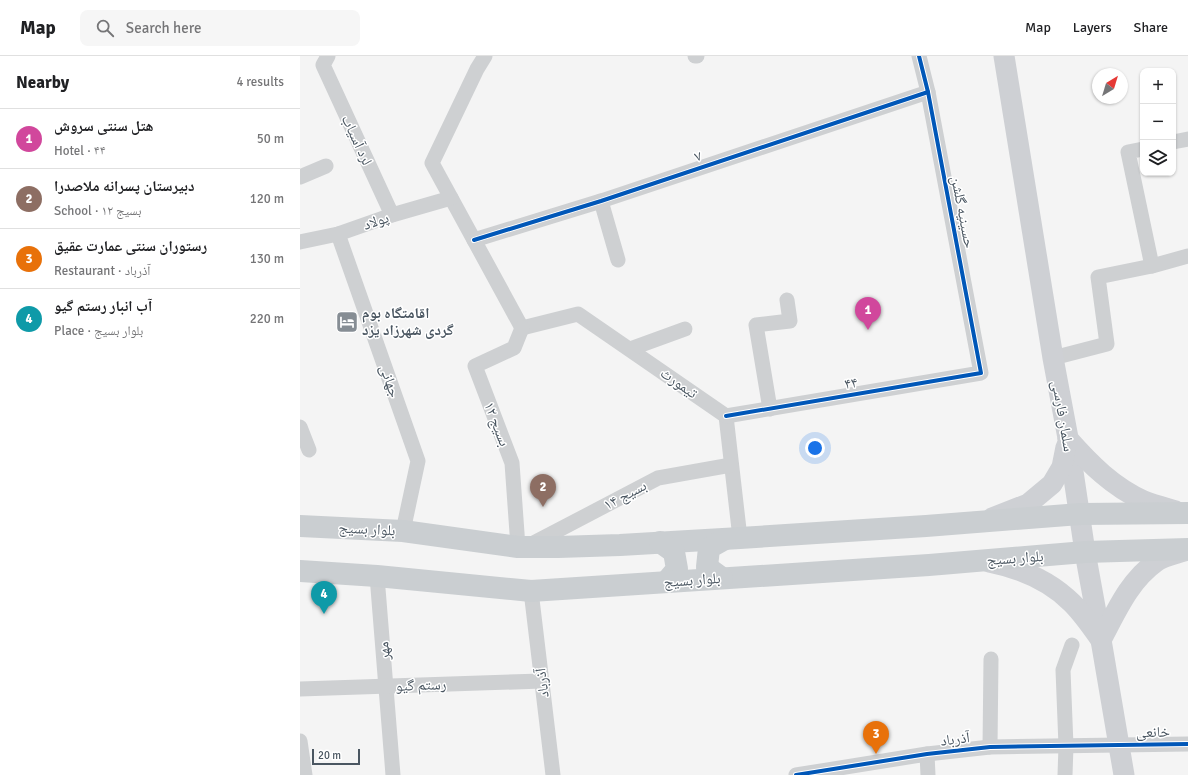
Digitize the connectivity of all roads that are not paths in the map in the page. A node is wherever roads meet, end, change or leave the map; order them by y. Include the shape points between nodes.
1 (485, 56) edge
2 (919, 56) edge
3 (1004, 56) edge
4 (326, 60) edge
5 (928, 92) junction
6 (1188, 138) edge
7 (1176, 141) edge
8 (1140, 150) edge
9 (326, 166) dead end
10 (301, 174) edge
11 (451, 198) junction
12 (601, 201) junction
13 (392, 215) junction
14 (338, 234) junction
15 (474, 240) junction
16 (300, 242) edge
17 (1188, 256) edge
18 (618, 260) dead end
19 (1152, 266) junction
20 (787, 300) dead end
21 (522, 328) junction
22 (685, 329) dead end
23 (630, 349) junction
24 (1053, 358) junction
25 (981, 373) joint
26 (770, 409) junction
27 (726, 416) junction
28 (300, 427) edge
29 (1068, 438) junction
30 (309, 450) dead end
31 (731, 465) junction
32 (1184, 513) edge
33 (1080, 514) junction
34 (983, 522) junction
35 (300, 526) edge
36 (403, 531) junction
37 (732, 539) junction
38 (660, 542) junction
39 (522, 547) junction
40 (1188, 549) edge
41 (1085, 552) junction
42 (982, 560) junction
43 (300, 571) edge
44 (377, 576) junction
45 (722, 578) junction
46 (666, 582) junction
47 (531, 591) junction
48 (1101, 640) junction
49 (1072, 645) dead end
50 (991, 659) dead end
51 (542, 681) junction
52 (387, 686) junction
53 (300, 689) edge
54 (300, 741) edge
55 (1119, 744) junction
56 (1188, 744) edge
57 (990, 746) junction
58 (1066, 746) junction
59 (927, 754) junction
60 (305, 775) edge
61 (393, 775) edge
62 (553, 775) edge
63 (796, 775) edge
64 (928, 775) edge
65 (1065, 775) edge
66 (1124, 775) edge

1 - 11 street via 432,163
2 - 5 street, حسینیه گلشن
3 - 24 main road, سلمان فارسی
4 - 13 street, لرد آسیاب
5 - 12 street, ۷
5 - 25 street, حسینیه گلشن
6 - 7 street
8 - 19 street via 1128,152
9 - 10 street
11 - 13 street, پولاد
11 - 15 street
12 - 15 street, ۷
12 - 18 street
13 - 14 street, پولاد
14 - 16 street, پولاد
14 - 36 street, جهانی via 418,461
15 - 21 street
17 - 19 street
19 - 24 street via 1098,277 1107,344
20 - 26 street via 790,321 756,325
21 - 23 street, تیمورث via 578,314
21 - 39 street, بسیج ۱۲ via 514,348 475,366 512,463
22 - 23 street
23 - 27 street, تیمورث
24 - 29 main road, سلمان فارسی
25 - 26 street, ۴۴
26 - 27 street, ۴۴
27 - 31 street
28 - 30 street
29 - 32 main road via 1088,462 1111,482 1144,500
29 - 33 main road, سلمان فارسی
29 - 34 main road via 1062,467 1052,484 1028,504
31 - 37 street
31 - 39 street, بسیج ۱۴ via 658,478
32 - 33 main road, بلوار بسیج
33 - 34 main road, بلوار بسیج
33 - 41 main road, سلمان فارسی
34 - 37 main road, بلوار بسیج
35 - 36 main road, بلوار بسیج
36 - 39 main road, بلوار بسیج
37 - 38 main road, بلوار بسیج
37 - 45 main road via 709,548 708,567
38 - 39 main road, بلوار بسیج
38 - 46 main road via 674,552 677,569
40 - 41 main road, بلوار بسیج
40 - 48 main road via 1158,560 1134,582 1118,605
41 - 42 main road, بلوار بسیج
41 - 48 main road, سلمان فارسی
42 - 45 main road, بلوار بسیج
42 - 48 main road via 1012,567 1058,591 1082,614
43 - 44 main road, بلوار بسیج
44 - 47 main road, بلوار بسیج
44 - 52 street, مهر
45 - 46 main road, بلوار بسیج
46 - 47 main road, بلوار بسیج
47 - 51 street, آذرباد
48 - 55 main road, سلمان فارسی
49 - 58 street via 1063,670
50 - 57 street
51 - 52 street, رستم گیو
51 - 62 street, آذرباد
52 - 53 street, رستم گیو
52 - 61 street, مهر
54 - 60 street
55 - 56 street, خانعی
55 - 58 street, آذرباد
55 - 66 main road, سلمان فارسی
57 - 58 street, آذرباد
57 - 59 street, آذرباد
58 - 65 street
59 - 63 street, آذرباد
59 - 64 street

